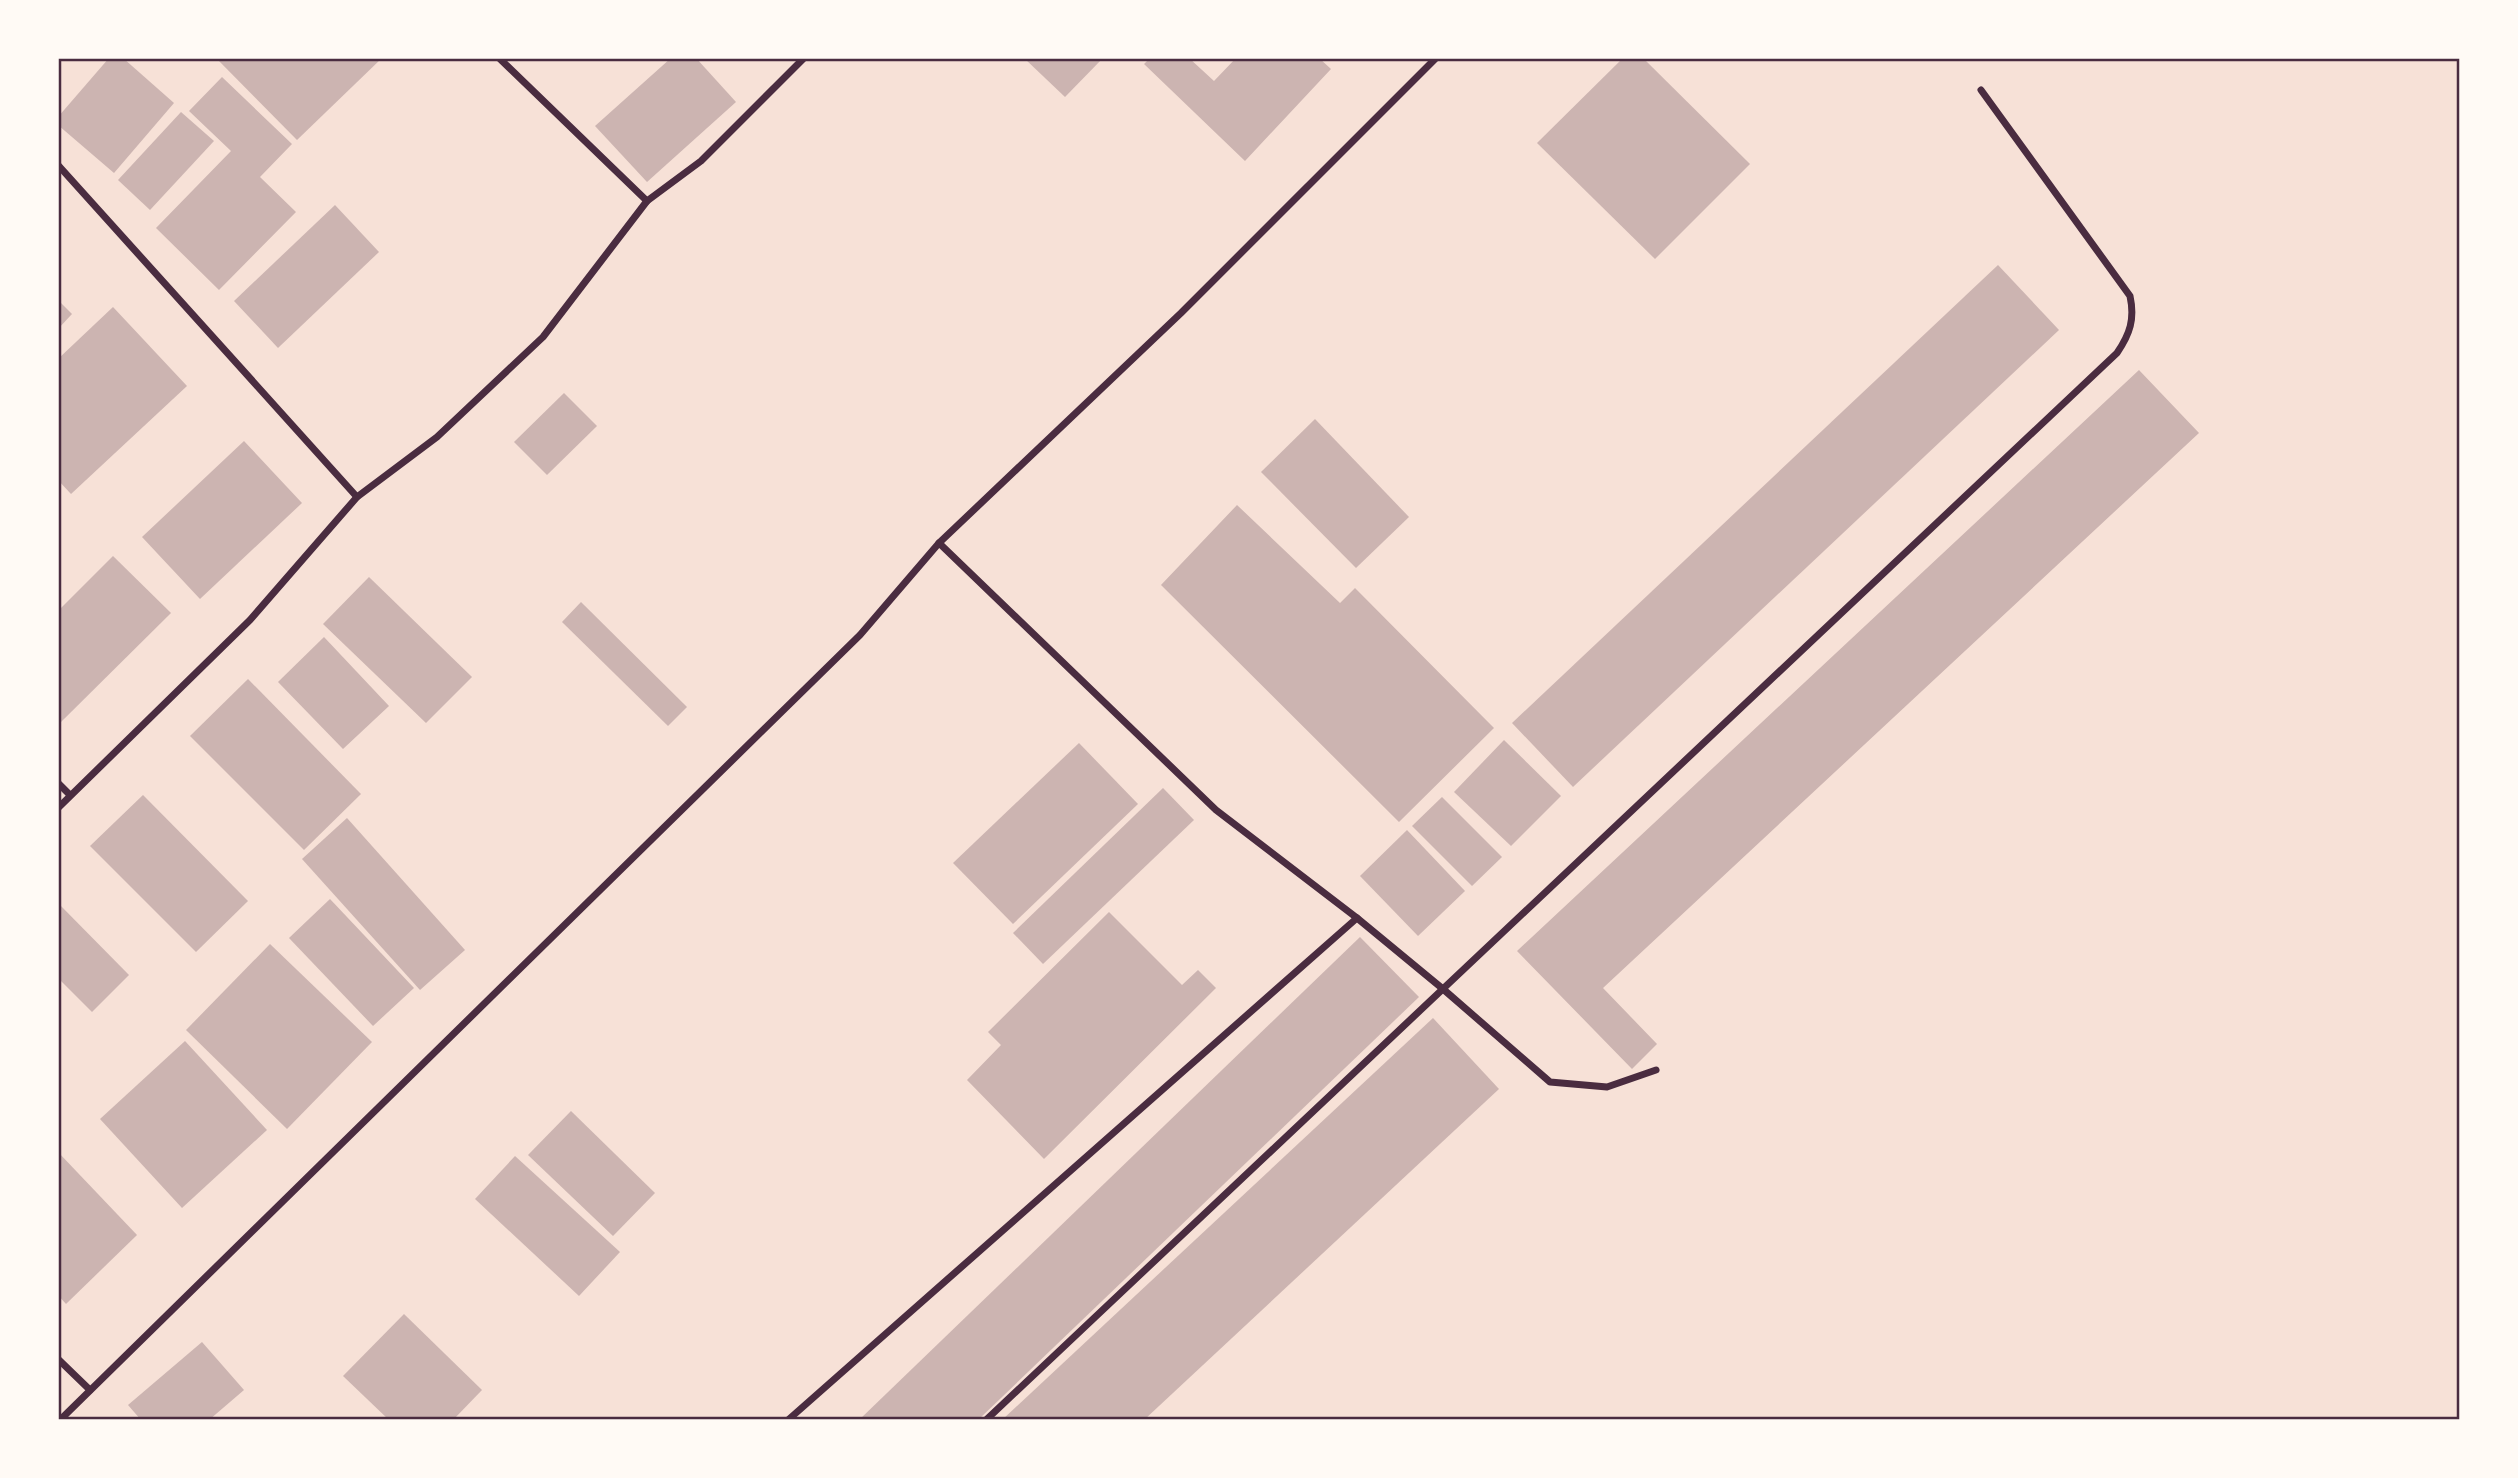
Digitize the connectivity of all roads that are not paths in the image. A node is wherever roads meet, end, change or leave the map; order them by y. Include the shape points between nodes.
1 (499, 58) edge
2 (804, 58) edge
3 (1436, 58) edge
4 (1981, 90) dead end
5 (58, 165) edge
6 (647, 201) junction
7 (358, 497) junction
8 (939, 542) junction
9 (58, 783) edge
10 (70, 795) junction
11 (58, 807) edge
12 (1357, 918) junction
13 (1443, 989) junction
14 (1656, 1070) dead end
15 (58, 1359) edge
16 (90, 1391) junction
17 (60, 1420) edge
18 (788, 1420) edge
19 (986, 1420) edge

1 - 6 street
2 - 6 street via 701,161
3 - 8 street via 1181,313
4 - 13 street via 2130,296 2129,335 2117,353
5 - 7 street
6 - 7 street via 543,337 437,437
7 - 10 street via 250,620
8 - 12 street via 1216,810
8 - 16 street via 860,635
9 - 10 street
10 - 11 street
12 - 13 street
12 - 18 street
13 - 14 street via 1550,1082 1607,1087
13 - 19 street
15 - 16 street
16 - 17 street

